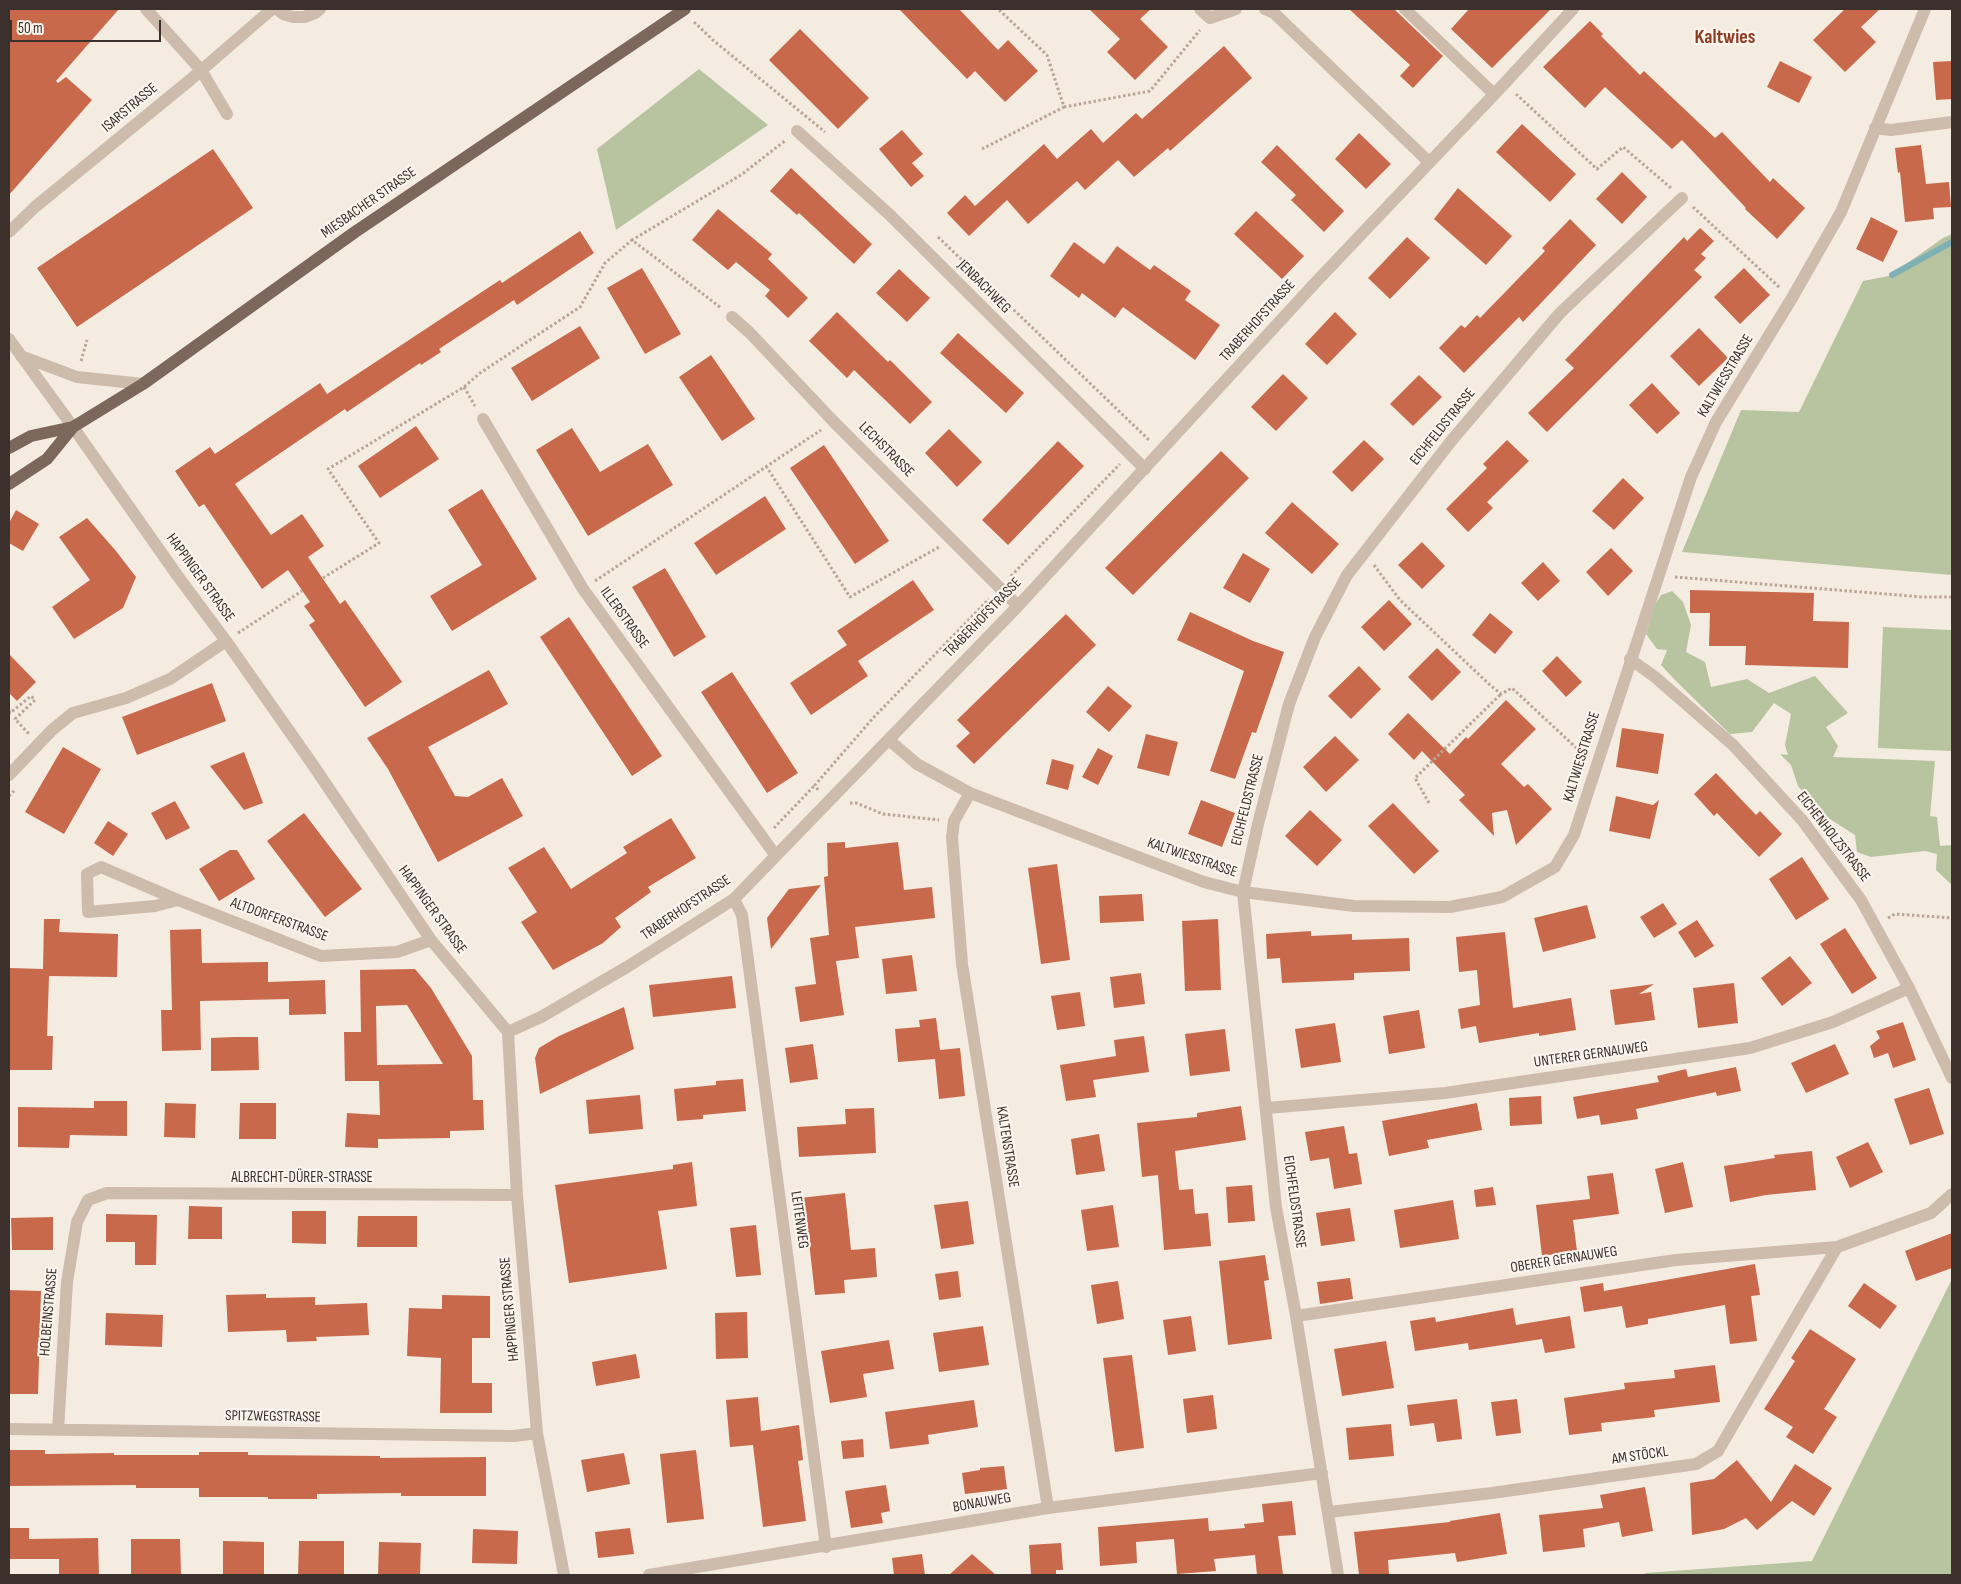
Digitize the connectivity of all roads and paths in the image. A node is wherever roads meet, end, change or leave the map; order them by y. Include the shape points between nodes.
1 (146, 9) edge
2 (272, 9) edge
3 (277, 9) edge
4 (320, 9) edge
5 (998, 9) edge
6 (1200, 9) edge
7 (1236, 9) edge
8 (1265, 9) edge
9 (1405, 9) edge
10 (1925, 9) edge
11 (684, 10) edge
12 (1569, 10) edge
13 (1210, 18) junction
14 (201, 70) junction
15 (1504, 84) junction
16 (1494, 94) junction
17 (1064, 107) junction
18 (227, 114) dead end
19 (812, 120) junction
20 (1952, 122) edge
21 (1875, 128) junction
22 (797, 131) junction
23 (826, 133) dead end
24 (982, 149) dead end
25 (1428, 162) junction
26 (1682, 198) junction
27 (9, 232) edge
28 (934, 233) dead end
29 (632, 240) junction
30 (1792, 298) junction
31 (732, 317) joint
32 (9, 339) edge
33 (87, 340) dead end
34 (21, 356) junction
35 (77, 377) junction
36 (143, 384) junction
37 (464, 387) junction
38 (483, 419) joint
39 (834, 422) junction
40 (73, 427) junction
41 (1146, 437) junction
42 (9, 448) edge
43 (1162, 452) junction
44 (1130, 454) junction
45 (766, 466) junction
46 (1145, 469) junction
47 (9, 484) edge
48 (953, 540) junction
49 (1365, 552) junction
50 (1659, 576) junction
51 (322, 578) dead end
52 (1001, 587) junction
53 (583, 589) junction
54 (302, 591) dead end
55 (1952, 597) edge
56 (1018, 606) junction
57 (226, 641) junction
58 (1630, 659) junction
59 (1501, 694) junction
60 (9, 712) edge
61 (15, 719) junction
62 (29, 735) dead end
63 (889, 740) junction
64 (1596, 766) junction
65 (9, 775) edge
66 (815, 785) junction
67 (970, 793) junction
68 (1428, 803) dead end
69 (825, 804) junction
70 (954, 821) junction
71 (764, 839) junction
72 (776, 856) junction
73 (1242, 892) junction
74 (734, 898) junction
75 (178, 900) junction
76 (1952, 918) edge
77 (1875, 925) junction
78 (431, 940) junction
79 (1909, 988) junction
80 (508, 1032) junction
81 (1952, 1078) edge
82 (1267, 1108) junction
83 (1952, 1194) edge
84 (517, 1195) junction
85 (88, 1200) joint
86 (1838, 1247) junction
87 (1296, 1316) junction
88 (9, 1429) edge
89 (58, 1430) junction
90 (537, 1433) junction
91 (1322, 1473) junction
92 (1048, 1508) junction
93 (1329, 1512) junction
94 (826, 1547) junction
95 (564, 1575) edge
96 (649, 1575) edge
97 (1338, 1575) edge

1 - 14 street
2 - 14 street, ISARSTRASSE
3 - 4 street via 293,17 304,17
5 - 17 path via 1047,55
6 - 13 street
7 - 13 street
8 - 25 street via 1274,13
9 - 16 street
10 - 21 street, KALTWIESSTRASSE
11 - 19 path via 714,41
11 - 36 main road, MIESBACHER STRASSE via 355,232
12 - 15 street, TRABERHOFSTRASSE
13 - 17 path via 1150,91
14 - 18 street
14 - 27 street, ISARSTRASSE
15 - 16 street, TRABERHOFSTRASSE
15 - 26 path via 1597,169 1623,147
16 - 25 street, TRABERHOFSTRASSE
17 - 24 path
19 - 22 path
19 - 23 path
20 - 21 street via 1891,130
21 - 30 street, KALTWIESSTRASSE via 1841,212
22 - 29 path via 741,175
22 - 44 street, JENBACHWEG via 890,215
25 - 43 street, TRABERHOFSTRASSE
26 - 30 path
26 - 49 street, EICHFELDSTRASSE via 1560,313 1452,440
28 - 41 path
29 - 31 path
29 - 37 path via 605,263 580,307
30 - 50 street, KALTWIESSTRASSE via 1716,422 1691,476
31 - 39 street, LECHSTRASSE
32 - 34 street, HAPPINGER STRASSE
33 - 35 path
34 - 35 street
34 - 40 street, HAPPINGER STRASSE
35 - 36 street
36 - 40 main road, MIESBACHER STRASSE
37 - 38 path
37 - 51 path via 328,469 379,543
38 - 53 street, ILLERSTRASSE
39 - 45 path
39 - 48 street, LECHSTRASSE
40 - 42 main road, MIESBACHER STRASSE via 30,436
40 - 47 main road, MIESBACHER STRASSE via 47,459
40 - 57 street, HAPPINGER STRASSE
41 - 43 path
41 - 44 path
43 - 46 street, TRABERHOFSTRASSE
44 - 46 street, JENBACHWEG
44 - 52 path
45 - 48 path via 850,597
45 - 53 path
46 - 56 street, TRABERHOFSTRASSE
48 - 52 street, LECHSTRASSE
49 - 59 path via 1400,600
49 - 73 street, EICHFELDSTRASSE via 1347,576 1315,637 1290,704
50 - 55 path
50 - 58 street, KALTWIESSTRASSE
52 - 56 street, LECHSTRASSE
52 - 66 path via 874,718
53 - 71 street, ILLERSTRASSE
54 - 57 path
56 - 63 street, TRABERHOFSTRASSE
57 - 65 street via 170,679 126,698 73,713
57 - 78 street, HAPPINGER STRASSE
58 - 64 street, KALTWIESSTRASSE
58 - 77 street, EICHENHOLZSTRASSE via 1734,745 1796,813 1861,900
59 - 64 path via 1512,688
59 - 68 path via 1415,778
60 - 61 path
60 - 61 path via 31,696 35,700
61 - 62 path
63 - 67 street, KALTWIESSTRASSE via 916,764
63 - 69 street, TRABERHOFSTRASSE
64 - 73 street, KALTWIESSTRASSE via 1574,835 1554,867 1502,897 1450,907 1354,906
66 - 69 path
66 - 71 path
67 - 70 street, KALTENSTRASSE
67 - 73 street, KALTWIESSTRASSE via 1204,882
69 - 70 path via 856,803 884,814
69 - 72 street, TRABERHOFSTRASSE
70 - 92 street, KALTENSTRASSE via 952,837 962,964
71 - 72 street, ILLERSTRASSE
72 - 74 street, TRABERHOFSTRASSE
73 - 82 street, EICHFELDSTRASSE
74 - 80 street, TRABERHOFSTRASSE via 614,974 541,1017
74 - 94 street, LEITENWEG via 742,915
75 - 75 street, ALTDORFERSTRASSE via 101,866 87,874 88,912 155,906
75 - 78 street, ALTDORFERSTRASSE via 321,956 397,952
76 - 77 path via 1895,914
77 - 79 street, EICHENHOLZSTRASSE
78 - 80 street, HAPPINGER STRASSE
79 - 81 street, EICHENHOLZSTRASSE
79 - 82 street, UNTERER GERNAUWEG via 1833,1022 1750,1048 1445,1093
80 - 84 street, HAPPINGER STRASSE
82 - 87 street, EICHFELDSTRASSE via 1276,1207
83 - 86 street via 1931,1213
84 - 85 street, ALBRECHT-DÜRER-STRASSE via 107,1193
84 - 90 street, HAPPINGER STRASSE
85 - 89 street, HOLBEINSTRASSE via 77,1222 66,1282
86 - 87 street, OBERER GERNAUWEG via 1676,1260
86 - 93 street, AM STÖCKL via 1718,1451 1696,1464
87 - 91 street, EICHFELDSTRASSE
88 - 89 street, SPITZWEGSTRASSE
89 - 90 street, SPITZWEGSTRASSE via 514,1436
90 - 95 street, HAPPINGER STRASSE
91 - 92 street, BONAUWEG
91 - 93 street, EICHFELDSTRASSE
92 - 94 street, BONAUWEG
93 - 97 street, EICHFELDSTRASSE
94 - 96 street, BONAUWEG

